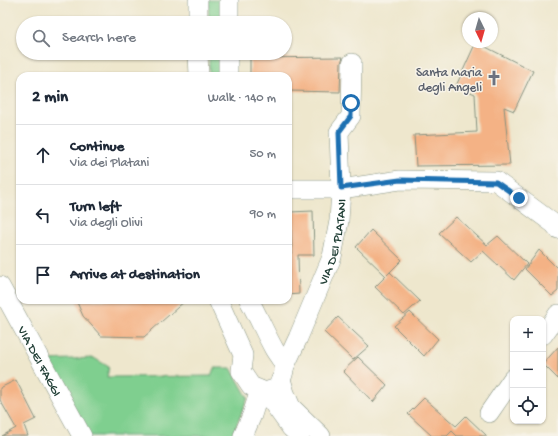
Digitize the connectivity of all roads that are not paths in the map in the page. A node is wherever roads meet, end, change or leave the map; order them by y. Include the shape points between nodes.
1 (198, 0) edge
2 (229, 0) edge
3 (198, 16) edge
4 (229, 16) edge
5 (198, 60) edge
6 (228, 60) edge
7 (352, 64) dead end
8 (199, 72) edge
9 (228, 72) edge
10 (341, 188) junction
11 (292, 189) edge
12 (558, 229) edge
13 (0, 286) edge
14 (226, 304) edge
15 (251, 304) edge
16 (558, 314) edge
17 (546, 331) edge
18 (275, 351) junction
19 (243, 355) junction
20 (283, 373) junction
21 (510, 382) edge
22 (262, 391) junction
23 (489, 413) dead end
24 (82, 436) edge
25 (243, 436) edge
26 (300, 436) edge
27 (320, 436) edge

1 - 3 street
2 - 4 street
5 - 8 street
6 - 9 street
7 - 10 street, VIA DEI PLATANI via 351,116 339,132
10 - 11 street
10 - 12 street via 400,180 496,182
10 - 20 street, VIA DEI PLATANI via 339,221 332,257
13 - 24 street, VIA DEI FAGGI
14 - 19 street
15 - 18 street
16 - 17 street
18 - 19 street via 257,346
18 - 20 street via 282,360
19 - 22 street via 241,370 251,386
20 - 22 street via 277,388
20 - 27 street via 285,393 291,407
21 - 23 street
22 - 25 street
22 - 26 street

